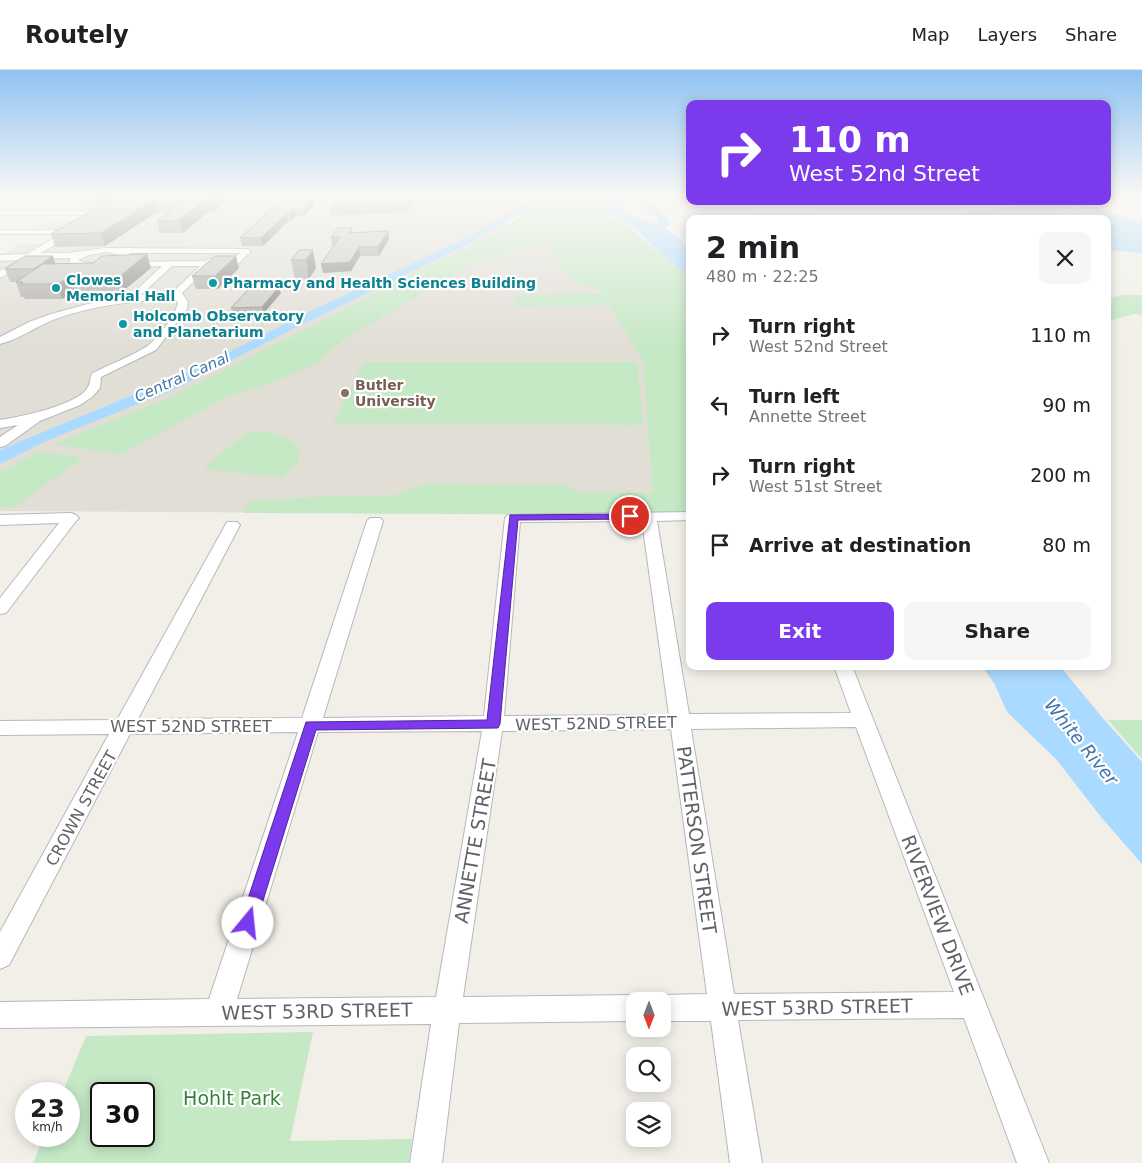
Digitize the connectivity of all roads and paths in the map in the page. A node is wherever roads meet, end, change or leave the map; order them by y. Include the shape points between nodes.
1 (46, 246) edge
2 (111, 250) junction
3 (221, 251) junction
4 (83, 254) junction
5 (28, 257) junction
6 (0, 258) edge
7 (74, 261) junction
8 (99, 264) junction
9 (169, 264) junction
10 (207, 264) junction
11 (0, 274) edge
12 (176, 296) junction
13 (131, 300) junction
14 (0, 340) edge
15 (36, 418) junction
16 (0, 424) edge
17 (0, 443) edge
18 (649, 516) junction
19 (686, 516) edge
20 (0, 520) edge
21 (375, 521) dead end
22 (232, 525) dead end
23 (0, 609) edge
24 (844, 670) edge
25 (863, 720) junction
26 (680, 722) junction
27 (494, 724) junction
28 (311, 725) junction
29 (125, 727) junction
30 (0, 728) edge
31 (0, 957) edge
32 (972, 1005) junction
33 (722, 1007) junction
34 (626, 1008) edge
35 (671, 1008) edge
36 (447, 1010) junction
37 (219, 1012) junction
38 (0, 1014) edge
39 (426, 1163) edge
40 (746, 1163) edge
41 (1033, 1163) edge

1 - 5 street
2 - 3 street
2 - 4 street
2 - 8 street via 123,251 127,255 116,262
3 - 10 street
3 - 10 street via 247,251 236,263
4 - 5 street
4 - 7 street
5 - 6 street
5 - 7 street
5 - 11 street
7 - 8 street
8 - 9 street
9 - 10 street
9 - 13 street
10 - 12 street
12 - 13 street
12 - 15 street via 183,302 181,311 152,348 97,375 93,389 79,400
13 - 14 street via 54,316
15 - 16 street
15 - 17 street
18 - 19 street
18 - 26 street, PATTERSON STREET
18 - 27 street, ANNETTE STREET via 513,518
20 - 23 street via 71,518
21 - 28 street
22 - 29 street, CROWN STREET
24 - 25 street, RIVERVIEW DRIVE
25 - 26 street, WEST 52ND STREET
25 - 32 street, RIVERVIEW DRIVE
26 - 27 street, WEST 52ND STREET
26 - 33 street, PATTERSON STREET
27 - 28 street, WEST 52ND STREET
27 - 36 street, ANNETTE STREET
28 - 29 street, WEST 52ND STREET
28 - 37 street
29 - 30 street, WEST 52ND STREET
29 - 31 street, CROWN STREET
32 - 33 street, WEST 53RD STREET
32 - 41 street, RIVERVIEW DRIVE
33 - 35 street, WEST 53RD STREET
33 - 40 street, PATTERSON STREET
34 - 36 street, WEST 53RD STREET
36 - 37 street, WEST 53RD STREET
36 - 39 street, ANNETTE STREET
37 - 38 street, WEST 53RD STREET

